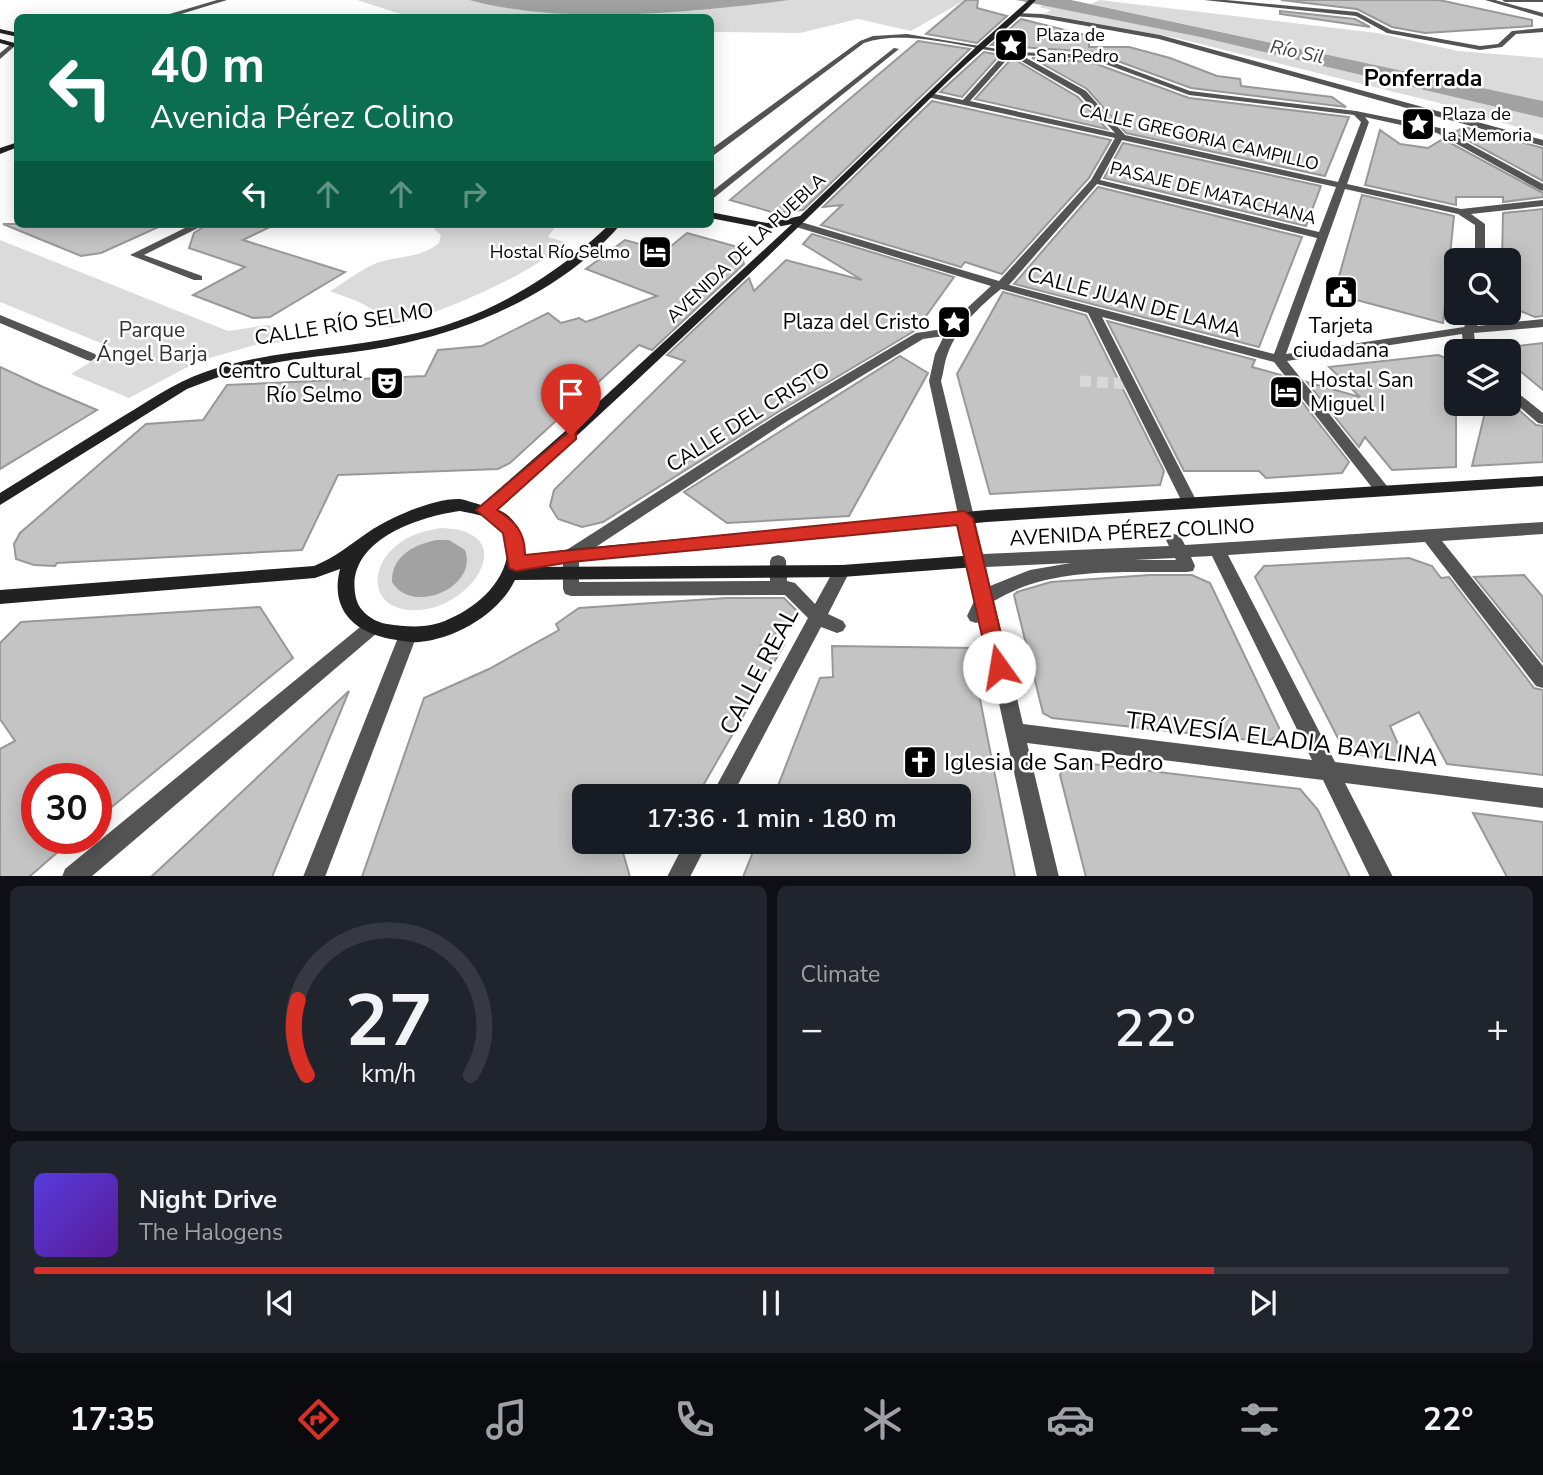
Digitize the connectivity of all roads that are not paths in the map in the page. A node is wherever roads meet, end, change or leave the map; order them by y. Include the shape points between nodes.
1 (224, 0) edge
2 (264, 0) edge
3 (1033, 0) edge
4 (1207, 0) edge
5 (1488, 0) edge
6 (1505, 0) edge
7 (1543, 1) edge
8 (279, 3) dead end
9 (173, 14) edge
10 (1016, 15) junction
11 (1543, 15) edge
12 (1543, 30) edge
13 (990, 37) junction
14 (14, 46) edge
15 (978, 48) junction
16 (896, 49) dead end
17 (1010, 52) junction
18 (0, 58) edge
19 (930, 95) junction
20 (965, 102) junction
21 (1356, 113) junction
22 (1365, 122) junction
23 (1405, 124) junction
24 (1121, 135) junction
25 (1543, 143) edge
26 (714, 152) edge
27 (1095, 181) junction
28 (1341, 187) junction
29 (1543, 188) edge
30 (714, 194) edge
31 (1543, 203) edge
32 (1461, 212) junction
33 (714, 216) edge
34 (714, 223) edge
35 (797, 224) junction
36 (192, 228) edge
37 (611, 228) edge
38 (1323, 236) junction
39 (1480, 248) edge
40 (198, 278) dead end
41 (998, 286) junction
42 (1093, 311) junction
43 (0, 319) edge
44 (1543, 323) edge
45 (1471, 325) edge
46 (1468, 330) junction
47 (955, 331) junction
48 (1469, 339) edge
49 (91, 356) dead end
50 (1278, 359) junction
51 (1521, 401) edge
52 (1543, 420) edge
53 (1543, 481) edge
54 (1382, 490) junction
55 (0, 500) edge
56 (1189, 502) junction
57 (485, 510) junction
58 (964, 518) junction
59 (1543, 528) edge
60 (1429, 536) junction
61 (1177, 546) junction
62 (364, 547) junction
63 (1217, 550) junction
64 (571, 555) junction
65 (976, 561) junction
66 (514, 569) junction
67 (842, 571) junction
68 (778, 574) junction
69 (572, 575) junction
70 (0, 597) edge
71 (980, 607) junction
72 (817, 617) junction
73 (837, 626) dead end
74 (371, 628) junction
75 (408, 635) junction
76 (1543, 680) edge
77 (1015, 732) junction
78 (1331, 773) junction
79 (727, 784) edge
80 (1543, 798) edge
81 (690, 854) edge
82 (74, 876) edge
83 (314, 876) edge
84 (678, 876) edge
85 (1048, 876) edge
86 (1382, 876) edge

1 - 9 street
2 - 8 street
3 - 10 street, AVENIDA DE LA PUEBLA
4 - 12 street via 1357,14 1389,32 1480,48 1500,46 1514,32
5 - 11 street
6 - 7 street
10 - 13 street, AVENIDA DE LA PUEBLA
10 - 25 street via 1160,37
13 - 15 street, AVENIDA DE LA PUEBLA
13 - 17 street
14 - 18 street
15 - 17 street
15 - 19 street, AVENIDA DE LA PUEBLA
15 - 26 street via 907,36 873,38
16 - 30 street
17 - 20 street
17 - 21 street via 1093,57 1189,93
17 - 24 street via 1083,93
19 - 20 street, CALLE GREGORIA CAMPILLO
19 - 35 street, AVENIDA DE LA PUEBLA
20 - 24 street, CALLE GREGORIA CAMPILLO
21 - 22 street
21 - 23 street
22 - 23 street
22 - 28 street
23 - 29 street via 1440,131
24 - 27 street
24 - 28 street, CALLE GREGORIA CAMPILLO
27 - 38 street, PASAJE DE MATACHANA
27 - 41 street
28 - 32 street, CALLE GREGORIA CAMPILLO
28 - 38 street
31 - 32 street, CALLE GREGORIA CAMPILLO
32 - 39 street via 1480,224
33 - 35 street via 767,226
34 - 35 street via 762,233
35 - 41 street, CALLE JUAN DE LAMA
35 - 57 street, AVENIDA DE LA PUEBLA via 534,470
36 - 40 street via 135,255
37 - 55 street, CALLE RÍO SELMO via 525,294 467,322 404,340 253,360 214,371 182,386
38 - 50 street
41 - 42 street, CALLE JUAN DE LAMA
41 - 47 street
42 - 50 street, CALLE JUAN DE LAMA
42 - 56 street
43 - 49 street
44 - 46 street, CALLE JUAN DE LAMA
45 - 46 street
46 - 48 street
46 - 50 street, CALLE JUAN DE LAMA
47 - 58 street via 935,381
47 - 64 street, CALLE DEL CRISTO via 920,336 784,417
50 - 54 street
51 - 52 street
53 - 54 street, AVENIDA PÉREZ COLINO
54 - 56 street, AVENIDA PÉREZ COLINO
56 - 58 street, AVENIDA PÉREZ COLINO
57 - 62 street via 460,505 434,508 385,528
57 - 66 street via 511,528 516,541
58 - 64 street, AVENIDA PÉREZ COLINO
58 - 65 street
59 - 60 street, AVENIDA PÉREZ COLINO
60 - 63 street, AVENIDA PÉREZ COLINO
60 - 76 street
61 - 63 street, AVENIDA PÉREZ COLINO
61 - 65 street, AVENIDA PÉREZ COLINO
61 - 71 street via 1187,566 1073,569 1012,582
62 - 70 street via 315,572
62 - 74 street via 351,566 346,593 354,614
63 - 78 street
64 - 66 street, AVENIDA PÉREZ COLINO
64 - 69 street
65 - 67 street, AVENIDA PÉREZ COLINO
65 - 71 street
66 - 69 street
66 - 75 street via 492,601 462,622
67 - 68 street, AVENIDA PÉREZ COLINO
67 - 72 street, CALLE REAL
68 - 69 street via 571,589
68 - 72 street
71 - 77 street
72 - 73 street
72 - 79 street, CALLE REAL
74 - 75 street
74 - 82 street
75 - 83 street
77 - 78 street, TRAVESÍA ELADIA BAYLINA
77 - 85 street
78 - 80 street, TRAVESÍA ELADIA BAYLINA
78 - 86 street
81 - 84 street

